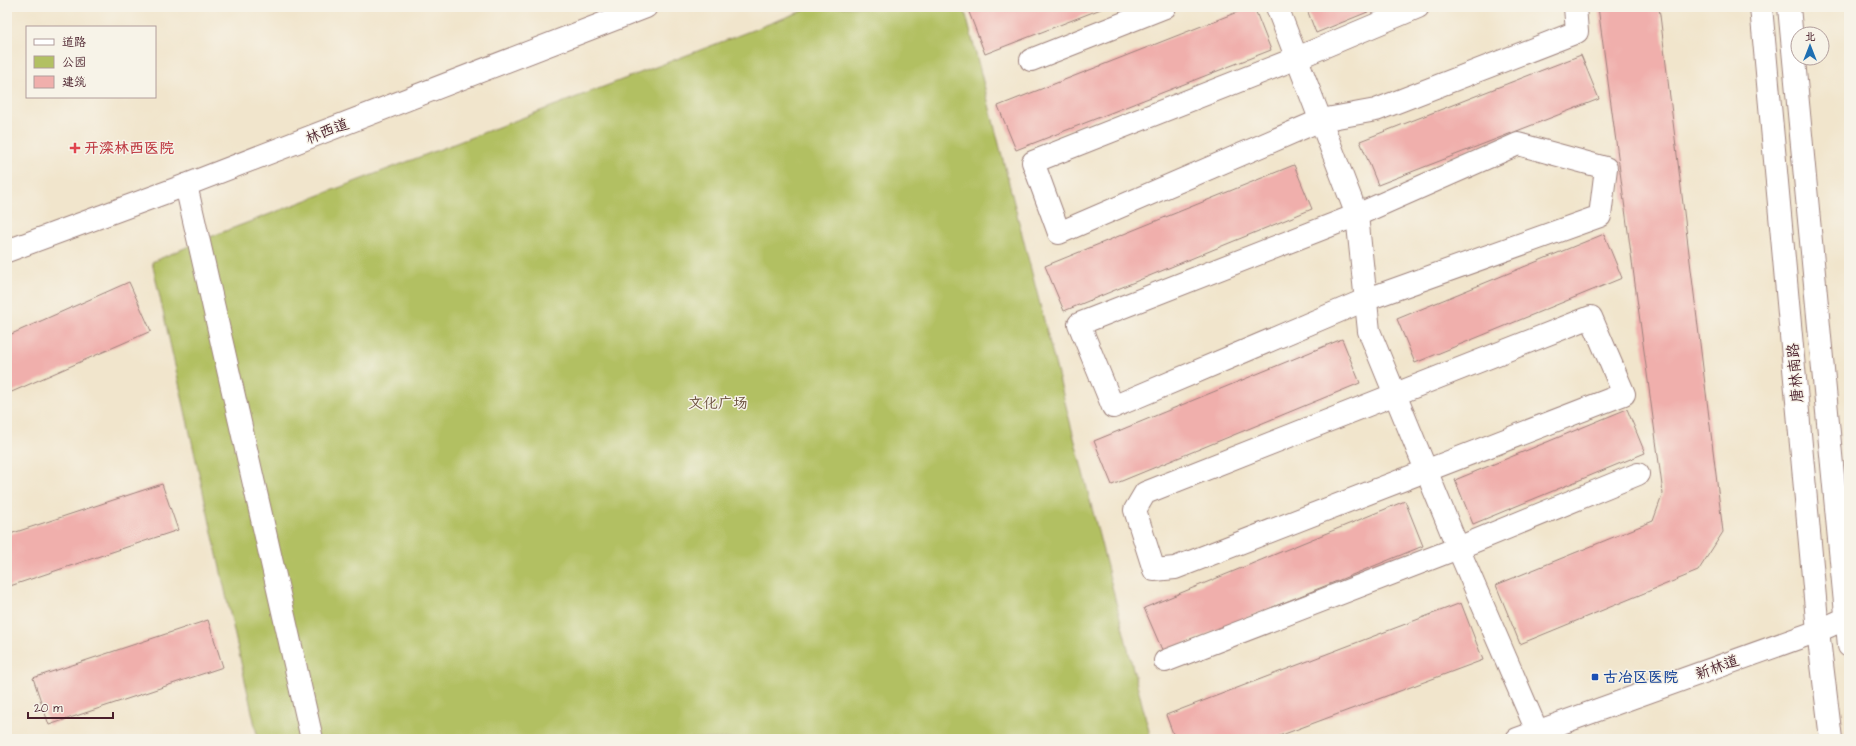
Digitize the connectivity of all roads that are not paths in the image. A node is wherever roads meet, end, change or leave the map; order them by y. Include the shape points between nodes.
1 (646, 7) edge
2 (1165, 7) edge
3 (1277, 7) edge
4 (1418, 7) edge
5 (1575, 7) edge
6 (1762, 7) edge
7 (1789, 7) edge
8 (1297, 58) junction
9 (1031, 60) dead end
10 (1321, 120) junction
11 (186, 185) junction
12 (1357, 215) junction
13 (7, 251) edge
14 (1365, 300) junction
15 (1395, 393) junction
16 (1427, 471) junction
17 (1638, 474) dead end
18 (1458, 548) junction
19 (1848, 617) edge
20 (1818, 631) junction
21 (1849, 646) edge
22 (1165, 661) dead end
23 (1527, 735) edge
24 (312, 739) edge
25 (1831, 739) edge

1 - 11 main road, 林西道
2 - 9 main road
3 - 8 main road
4 - 8 main road
5 - 10 main road via 1577,32 1376,110
6 - 20 main road, 唐林南路
7 - 19 main road, 唐林南路
8 - 10 main road
8 - 10 main road via 1033,162 1059,233
10 - 12 main road
11 - 13 main road, 林西道
11 - 24 main road
12 - 14 main road
12 - 14 main road via 1518,144 1606,168 1600,216
12 - 14 main road via 1079,324 1113,407
14 - 15 main road via 1369,331
15 - 16 main road
15 - 16 main road via 1591,317 1624,394
15 - 16 main road via 1145,493 1135,510 1154,570 1175,568
16 - 18 main road
17 - 18 main road
18 - 22 main road
18 - 23 main road
19 - 20 main road, 新林道
19 - 21 main road, 唐林南路
20 - 23 main road, 新林道
20 - 25 main road, 唐林南路

